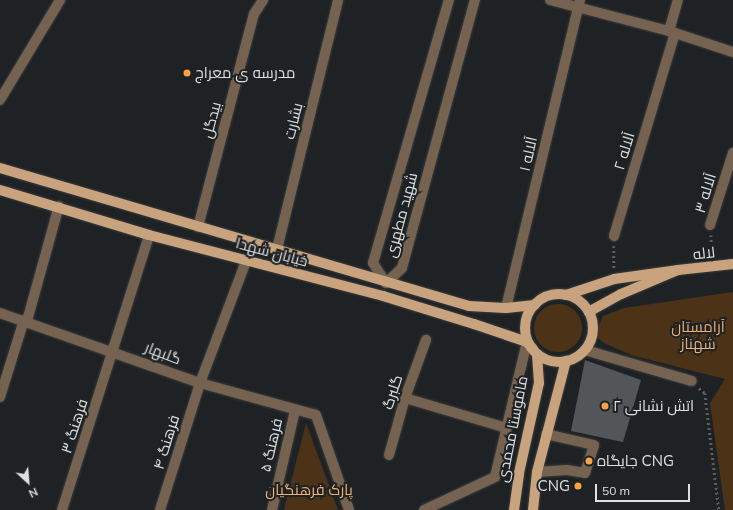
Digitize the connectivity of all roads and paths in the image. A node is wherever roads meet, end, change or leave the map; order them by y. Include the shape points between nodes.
1 (60, 0) edge
2 (263, 0) edge
3 (338, 0) edge
4 (449, 0) edge
5 (475, 0) edge
6 (550, 0) edge
7 (678, 0) edge
8 (579, 4) edge
9 (672, 32) junction
10 (733, 52) edge
11 (0, 100) edge
12 (733, 153) edge
13 (0, 168) edge
14 (0, 190) edge
15 (59, 206) junction
16 (710, 225) joint
17 (198, 227) junction
18 (149, 235) junction
19 (614, 236) joint
20 (277, 249) junction
21 (246, 261) junction
22 (733, 264) edge
23 (714, 268) junction
24 (678, 270) junction
25 (614, 279) junction
26 (386, 283) junction
27 (566, 295) junction
28 (383, 296) junction
29 (534, 305) junction
30 (506, 308) junction
31 (589, 312) junction
32 (0, 313) edge
33 (26, 320) junction
34 (426, 340) dead end
35 (532, 348) junction
36 (585, 350) junction
37 (114, 351) junction
38 (566, 361) junction
39 (692, 381) joint
40 (200, 383) junction
41 (0, 397) edge
42 (405, 398) junction
43 (295, 410) junction
44 (507, 428) junction
45 (546, 434) junction
46 (389, 455) dead end
47 (537, 472) junction
48 (62, 510) edge
49 (160, 510) edge
50 (272, 510) edge
51 (349, 510) edge
52 (424, 510) edge
53 (514, 510) edge
54 (533, 510) edge
55 (719, 510) edge

1 - 11 street
2 - 17 street, بیدگل via 254,14
3 - 20 street, بشارت
4 - 26 street, شهید مطهری via 373,263
5 - 26 street, شهید مطهری via 402,268
6 - 8 street
7 - 9 street, آلاله ۲
8 - 9 street
8 - 30 street, آلاله ۱
9 - 10 street
9 - 19 street, آلاله ۲
12 - 16 street, آلاله ۳
13 - 17 main road, خیابان شهدا
14 - 15 main road, خیابان شهدا
15 - 18 main road, خیابان شهدا
15 - 33 street
16 - 23 path, آلاله ۳
17 - 20 main road, خیابان شهدا
18 - 21 main road, خیابان شهدا
18 - 37 street, فرهنگ ۳
19 - 25 path
20 - 26 main road, خیابان شهدا
21 - 28 main road, خیابان شهدا
21 - 40 street, فرهنگ ۴
22 - 23 main road, لاله
23 - 24 main road, لاله
24 - 25 main road
24 - 31 main road via 621,294
25 - 27 main road
26 - 28 street
26 - 30 main road, خیابان شهدا via 469,306
27 - 29 main road via 555,295
27 - 31 main road via 579,301
28 - 35 main road, خیابان شهدا
29 - 30 main road, خیابان شهدا
29 - 35 main road via 525,327
31 - 36 main road via 593,331
32 - 33 street, گلبهار
33 - 37 street, گلبهار
33 - 41 street
34 - 42 street, گلبرگ
35 - 38 main road via 551,361
35 - 44 street
35 - 53 main road, ماموستا محمدی via 539,383 519,473
36 - 38 main road
36 - 39 street
37 - 40 street, گلبهار
37 - 48 street, فرهنگ ۳
38 - 45 main road
39 - 55 path via 705,393
40 - 43 street, گلبهار
40 - 49 street, فرهنگ ۴
42 - 44 street
42 - 46 street, گلبرگ
43 - 50 street, فرهنگ ۵
43 - 51 street, گلبهار via 316,415
44 - 52 street via 495,477
45 - 47 main road
45 - 47 street via 594,445 585,473 567,470
47 - 54 main road

